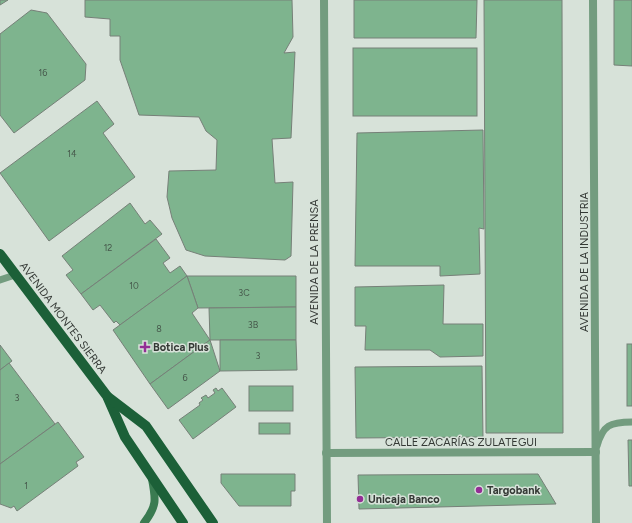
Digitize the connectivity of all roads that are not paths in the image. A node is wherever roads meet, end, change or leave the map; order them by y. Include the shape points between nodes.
1 (324, 0) edge
2 (593, 0) edge
3 (0, 254) edge
4 (15, 275) junction
5 (0, 280) edge
6 (106, 396) junction
7 (632, 422) edge
8 (596, 452) junction
9 (326, 453) junction
10 (152, 477) junction
11 (144, 523) edge
12 (183, 523) edge
13 (213, 523) edge
14 (327, 523) edge
15 (596, 523) edge

1 - 9 street, AVENIDA DE LA PRENSA
2 - 8 street, AVENIDA DE LA INDUSTRIA
3 - 4 main road, AVENIDA MONTES SIERRA
4 - 5 lane
4 - 6 main road, AVENIDA MONTES SIERRA
6 - 10 main road, AVENIDA MONTES SIERRA via 125,437
6 - 13 main road, AVENIDA MONTES SIERRA via 146,426
7 - 8 lane via 610,425 603,431
8 - 9 street, CALLE ZACARÍAS ZULATEGUI
8 - 15 street, AVENIDA DE LA INDUSTRIA
9 - 14 street, AVENIDA DE LA PRENSA
10 - 11 street via 156,501 154,510
10 - 12 main road, AVENIDA MONTES SIERRA

